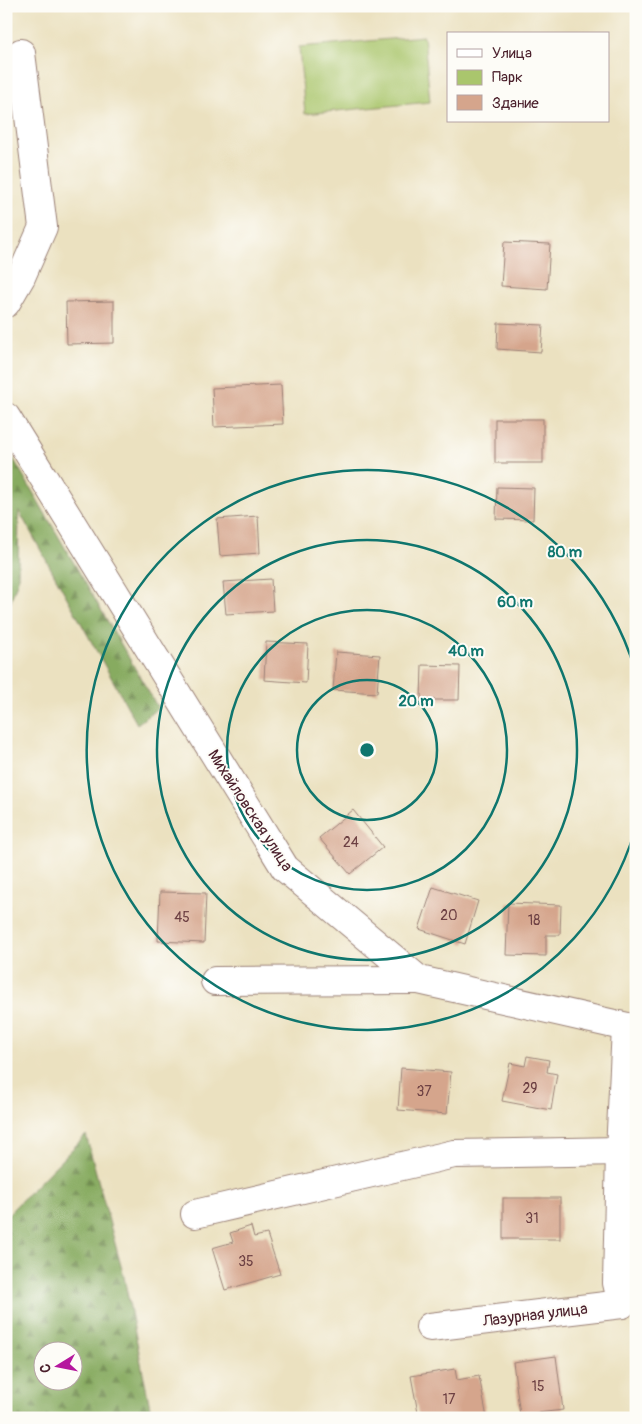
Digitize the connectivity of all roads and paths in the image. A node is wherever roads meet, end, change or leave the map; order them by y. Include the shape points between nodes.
1 (21, 53) dead end
2 (6, 304) edge
3 (6, 417) edge
4 (418, 980) junction
5 (215, 981) dead end
6 (631, 1029) edge
7 (620, 1151) junction
8 (195, 1214) dead end
9 (629, 1311) edge
10 (430, 1327) dead end

1 - 2 street via 43,227
3 - 4 street, Михайловская улица via 285,868
4 - 5 street
4 - 6 street, Михайловская улица
6 - 7 street
7 - 8 street via 454,1154
7 - 9 street via 617,1283
9 - 10 street, Лазурная улица

